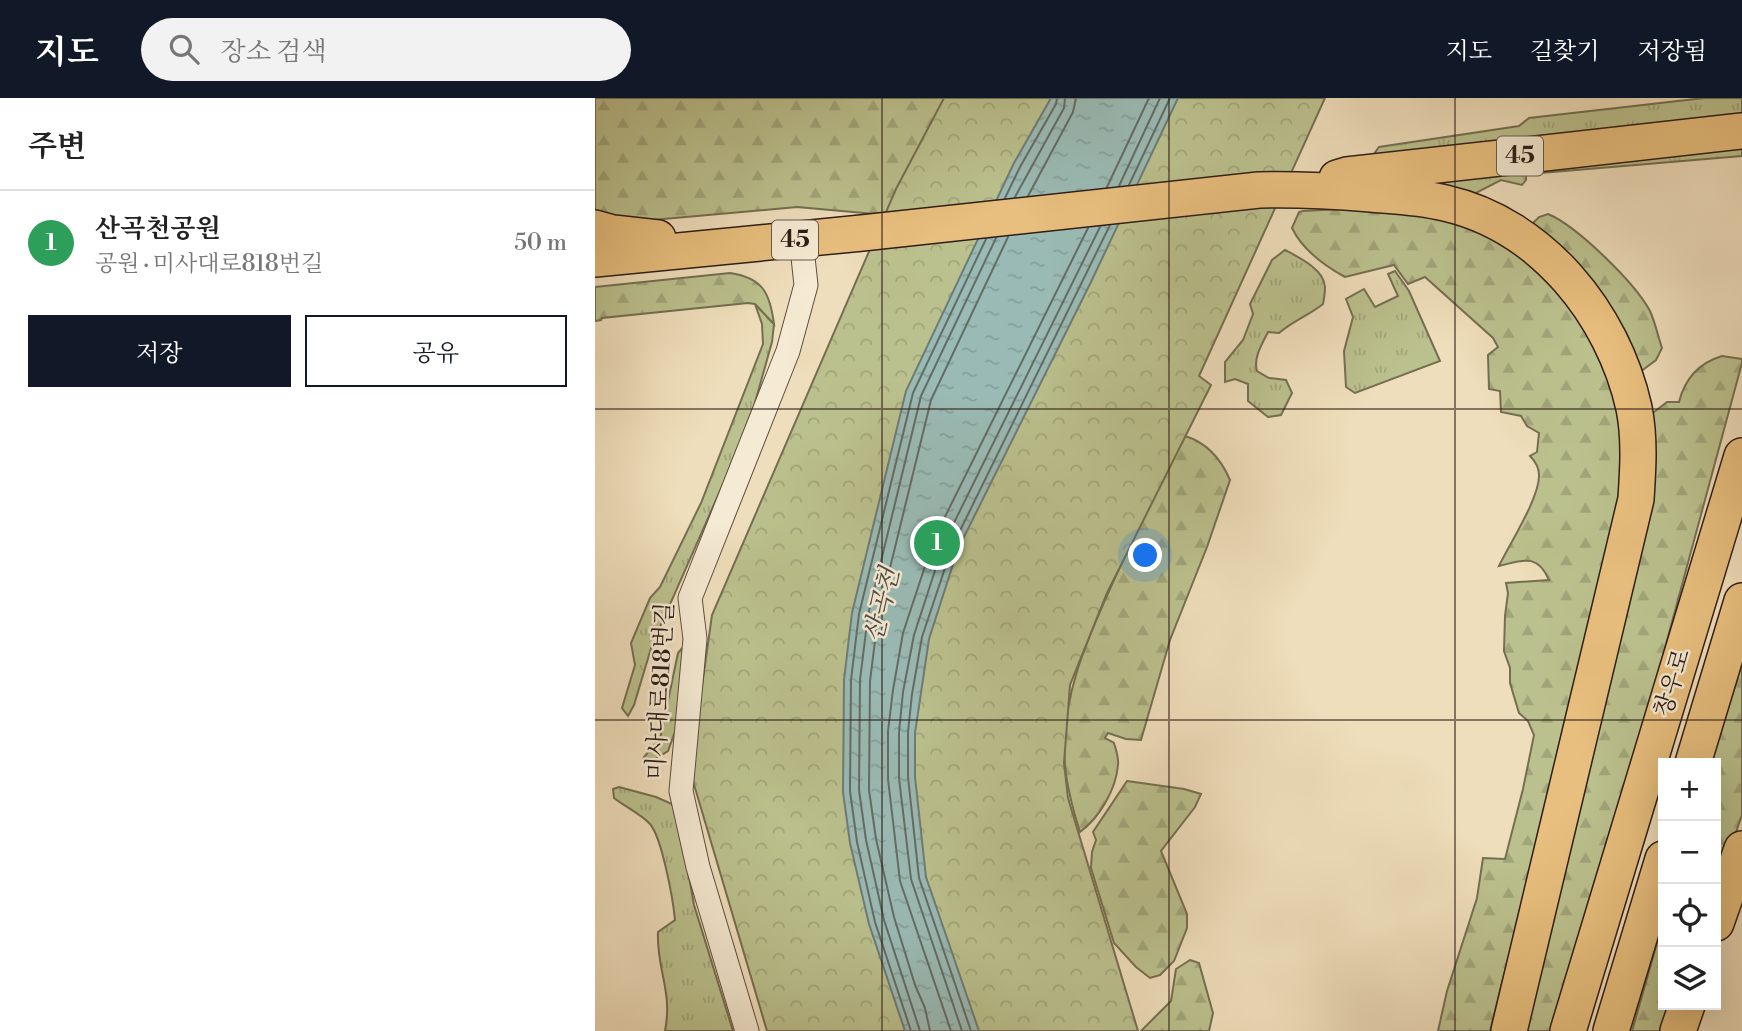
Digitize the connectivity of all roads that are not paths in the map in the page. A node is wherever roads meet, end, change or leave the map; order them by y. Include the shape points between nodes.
1 (1742, 131) edge
2 (1300, 189) junction
3 (595, 228) edge
4 (801, 239) junction
5 (728, 246) junction
6 (595, 259) edge
7 (1742, 456) edge
8 (1742, 601) edge
9 (1694, 758) edge
10 (1742, 849) edge
11 (1658, 876) edge
12 (1721, 909) edge
13 (1685, 1010) edge
14 (747, 1031) edge
15 (1509, 1031) edge
16 (1568, 1031) edge
17 (1611, 1031) edge
18 (1678, 1031) edge

1 - 2 main road, 45 via 1347,175
2 - 4 main road, 45
2 - 15 main road via 1446,203 1520,236 1558,267 1586,300 1618,353 1634,410 1636,499
3 - 5 main road, 45
4 - 5 main road, 45
4 - 14 street, 미사대로818번길 via 806,285 788,351 690,598 695,639 681,791 698,867
5 - 6 main road
7 - 16 main road, 창우로
8 - 9 main road, 창우로
10 - 12 main road
11 - 17 main road
13 - 18 main road

